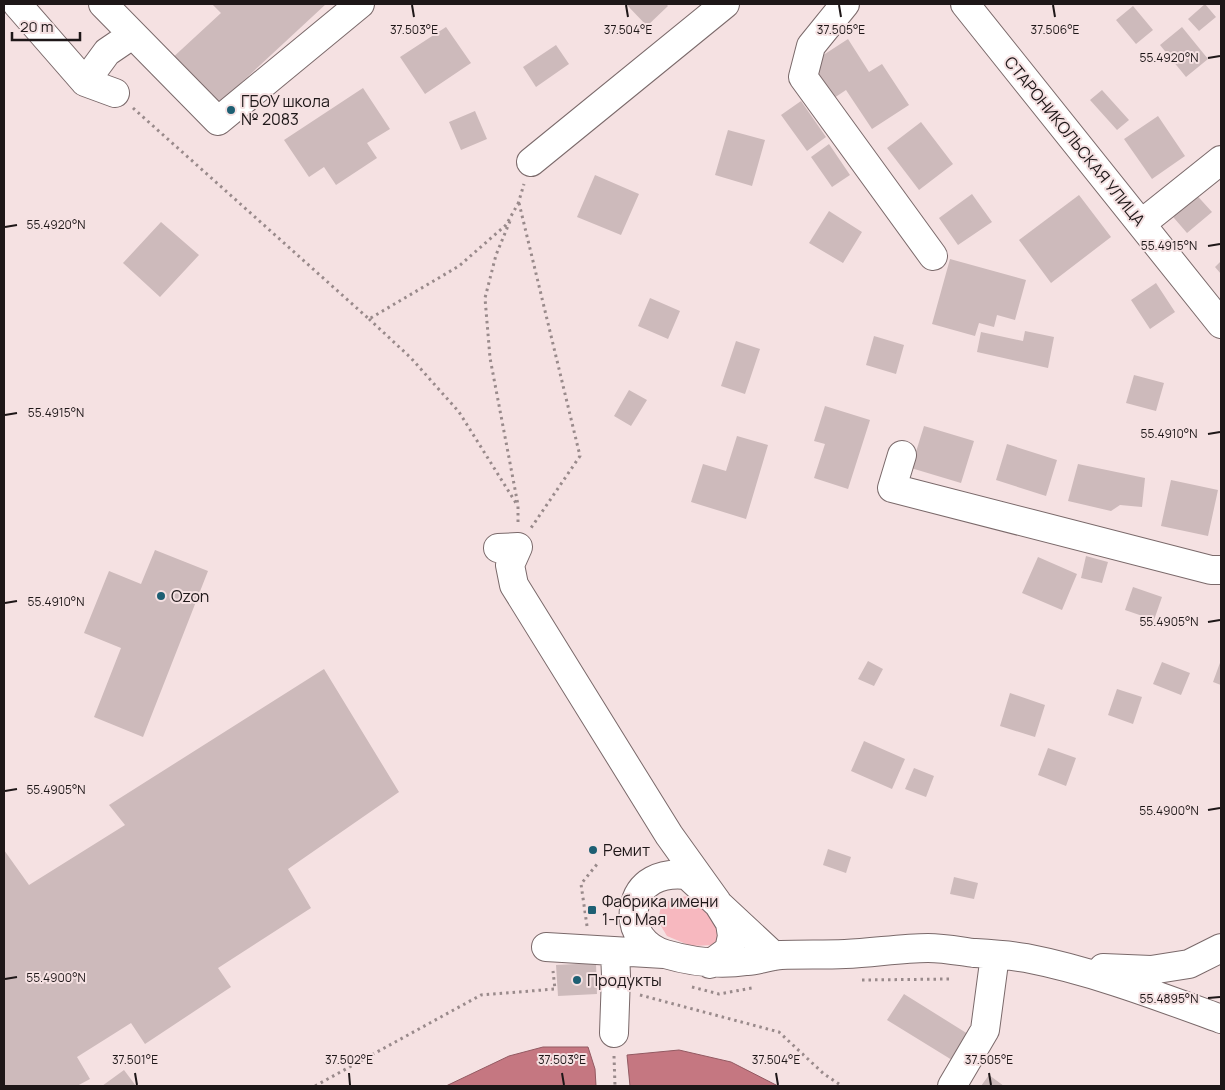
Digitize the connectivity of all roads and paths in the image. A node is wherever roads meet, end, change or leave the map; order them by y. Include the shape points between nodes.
1 (18, 4) edge
2 (103, 4) edge
3 (360, 4) edge
4 (725, 4) edge
5 (844, 4) edge
6 (965, 4) edge
7 (132, 35) junction
8 (84, 82) junction
9 (116, 93) joint
10 (1221, 160) edge
11 (530, 162) joint
12 (518, 202) junction
13 (1141, 224) junction
14 (933, 256) dead end
15 (369, 319) junction
16 (1221, 324) edge
17 (902, 455) dead end
18 (518, 505) junction
19 (508, 547) junction
20 (1221, 570) edge
21 (669, 836) junction
22 (659, 876) junction
23 (717, 902) junction
24 (549, 948) joint
25 (1221, 948) edge
26 (665, 954) junction
27 (995, 955) junction
28 (774, 956) junction
29 (615, 964) junction
30 (710, 964) junction
31 (1069, 967) junction
32 (952, 979) dead end
33 (852, 980) dead end
34 (1221, 1019) edge
35 (614, 1033) joint
36 (315, 1086) edge
37 (614, 1086) edge
38 (842, 1086) edge
39 (952, 1086) edge

1 - 8 street
2 - 7 street
3 - 7 street via 218,121
4 - 11 street
5 - 14 street via 811,46 803,77
6 - 13 street, СТАРОНИКОЛЬСКАЯ УЛИЦА
7 - 8 street via 106,52
8 - 9 street
9 - 15 path
10 - 13 street
11 - 12 path
12 - 15 path via 506,225 459,266
12 - 18 path via 496,255 485,298 490,358
12 - 19 path via 580,456
13 - 16 street, СТАРОНИКОЛЬСКАЯ УЛИЦА
15 - 18 path via 411,358 458,412
17 - 20 street via 892,488
18 - 19 path
19 - 21 street via 514,585
21 - 22 street
21 - 23 street
22 - 23 street via 687,875
22 - 26 street via 640,892 633,916 641,939 652,949
23 - 28 street
23 - 30 street via 730,923 732,936 729,950
24 - 29 street via 590,949
24 - 36 path via 555,989 482,995
25 - 31 street via 1189,964 1151,970
26 - 29 street
26 - 30 street
27 - 28 street via 929,948
27 - 31 street
27 - 39 street via 984,1030
28 - 30 street
29 - 35 street
29 - 38 path via 636,994 779,1032 824,1074
31 - 34 street
32 - 33 path
35 - 37 path

